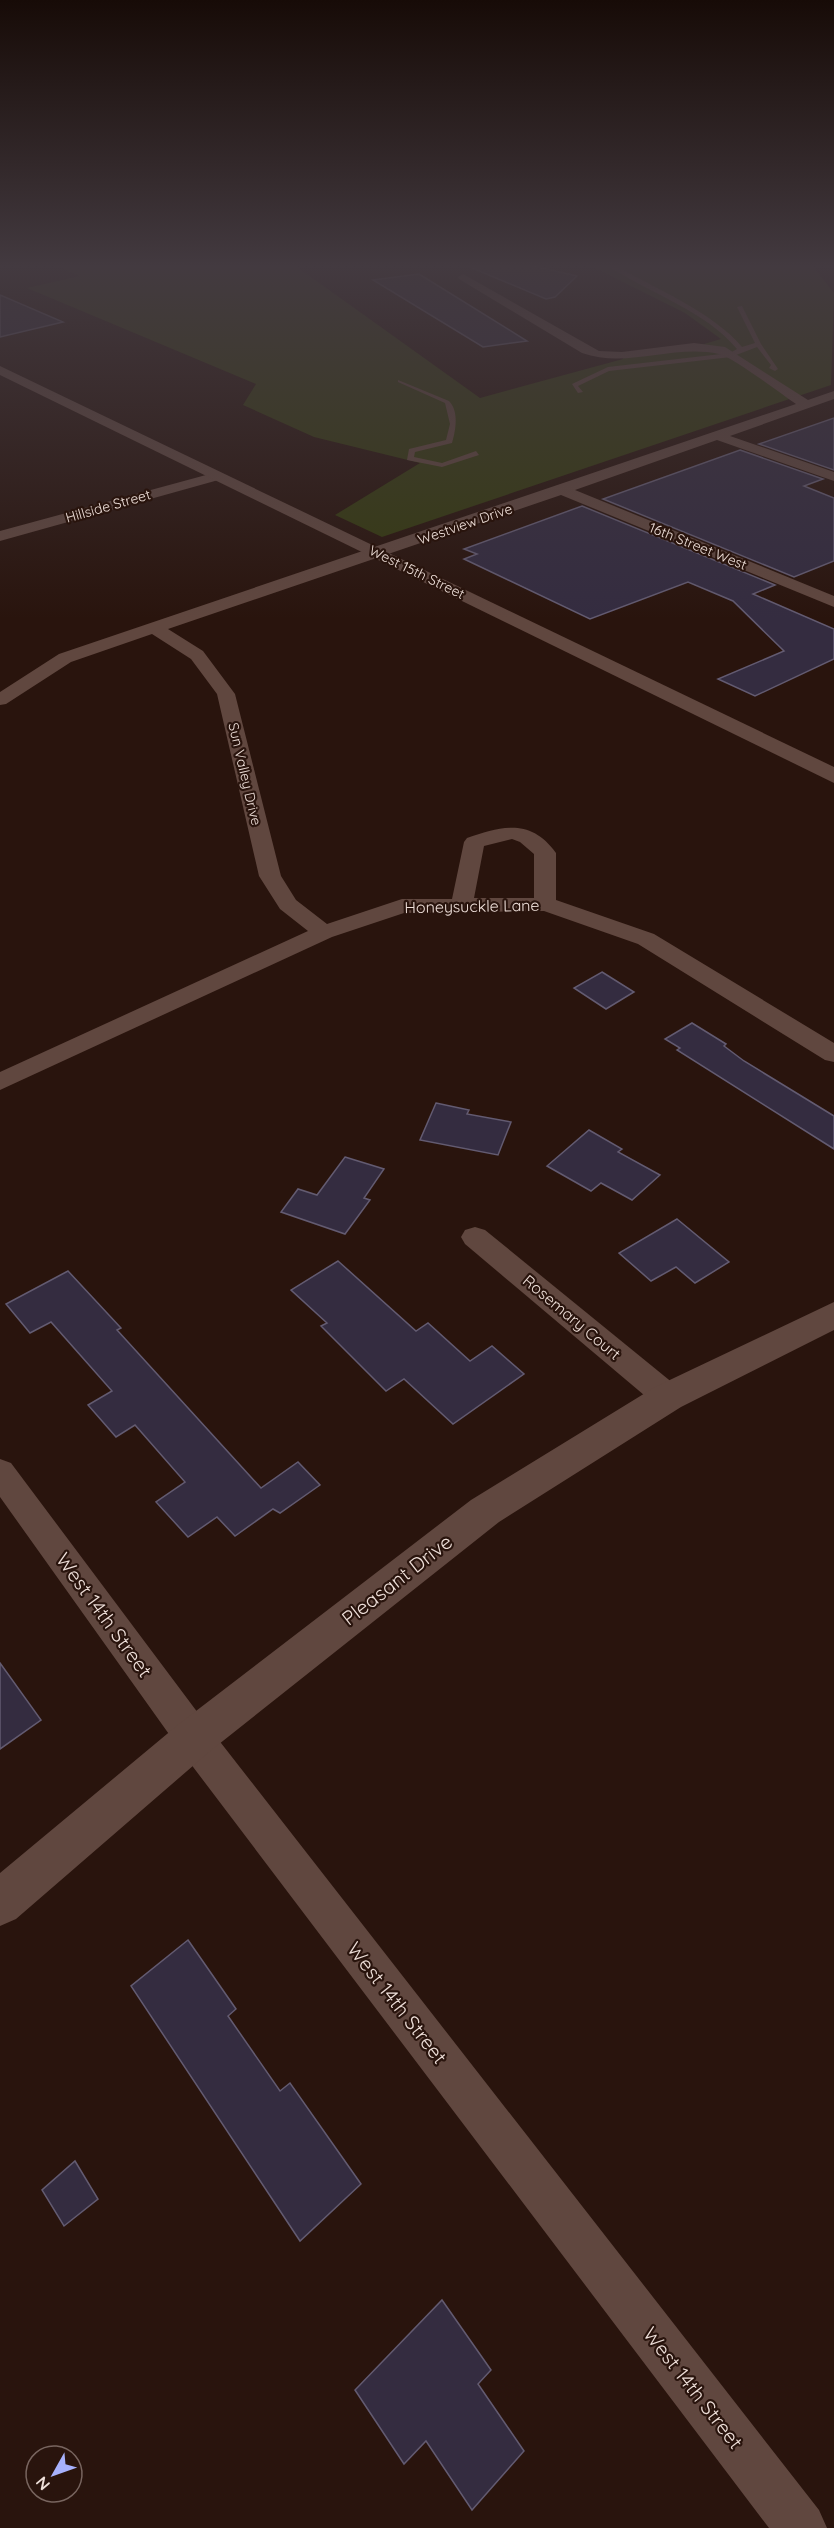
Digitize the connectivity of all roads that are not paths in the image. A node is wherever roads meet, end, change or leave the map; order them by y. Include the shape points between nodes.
1 (27, 383) edge
2 (404, 383) edge
3 (578, 383) edge
4 (777, 383) edge
5 (580, 392) dead end
6 (834, 395) edge
7 (805, 404) junction
8 (717, 436) junction
9 (476, 453) dead end
10 (217, 476) junction
11 (834, 477) edge
12 (562, 490) junction
13 (0, 536) edge
14 (378, 553) junction
15 (834, 602) edge
16 (153, 627) junction
17 (0, 700) edge
18 (834, 776) edge
19 (545, 904) junction
20 (462, 905) junction
21 (324, 932) junction
22 (834, 1054) edge
23 (0, 1082) edge
24 (476, 1237) dead end
25 (834, 1315) edge
26 (668, 1397) junction
27 (0, 1472) edge
28 (194, 1738) junction
29 (0, 1903) edge
30 (801, 2528) edge

1 - 10 street, West 15th Street
2 - 9 lane via 447,402 453,424 449,441 412,451 410,458 442,465
3 - 5 lane via 574,385
4 - 7 street
6 - 7 street, Westview Drive
7 - 8 street, Westview Drive
8 - 11 street
8 - 12 street, Westview Drive
10 - 13 street, Hillside Street
10 - 14 street, West 15th Street
12 - 14 street, Westview Drive
12 - 15 street, 16th Street West
14 - 16 street, Westview Drive
14 - 18 street, West 15th Street
16 - 17 street, Westview Drive via 65,658
16 - 21 street, Sun Valley Drive via 197,655 226,694 270,876 288,904
19 - 20 street, Honeysuckle Lane
19 - 20 street via 545,853 532,838 507,831 474,842
19 - 22 street, Honeysuckle Lane via 646,939
20 - 21 street, Honeysuckle Lane via 402,906
21 - 23 street, Honeysuckle Lane
24 - 26 street, Rosemary Court
25 - 26 street, Pleasant Drive
26 - 28 street, Pleasant Drive via 485,1511
27 - 28 street, West 14th Street
28 - 29 street, Pleasant Drive
28 - 30 street, West 14th Street

